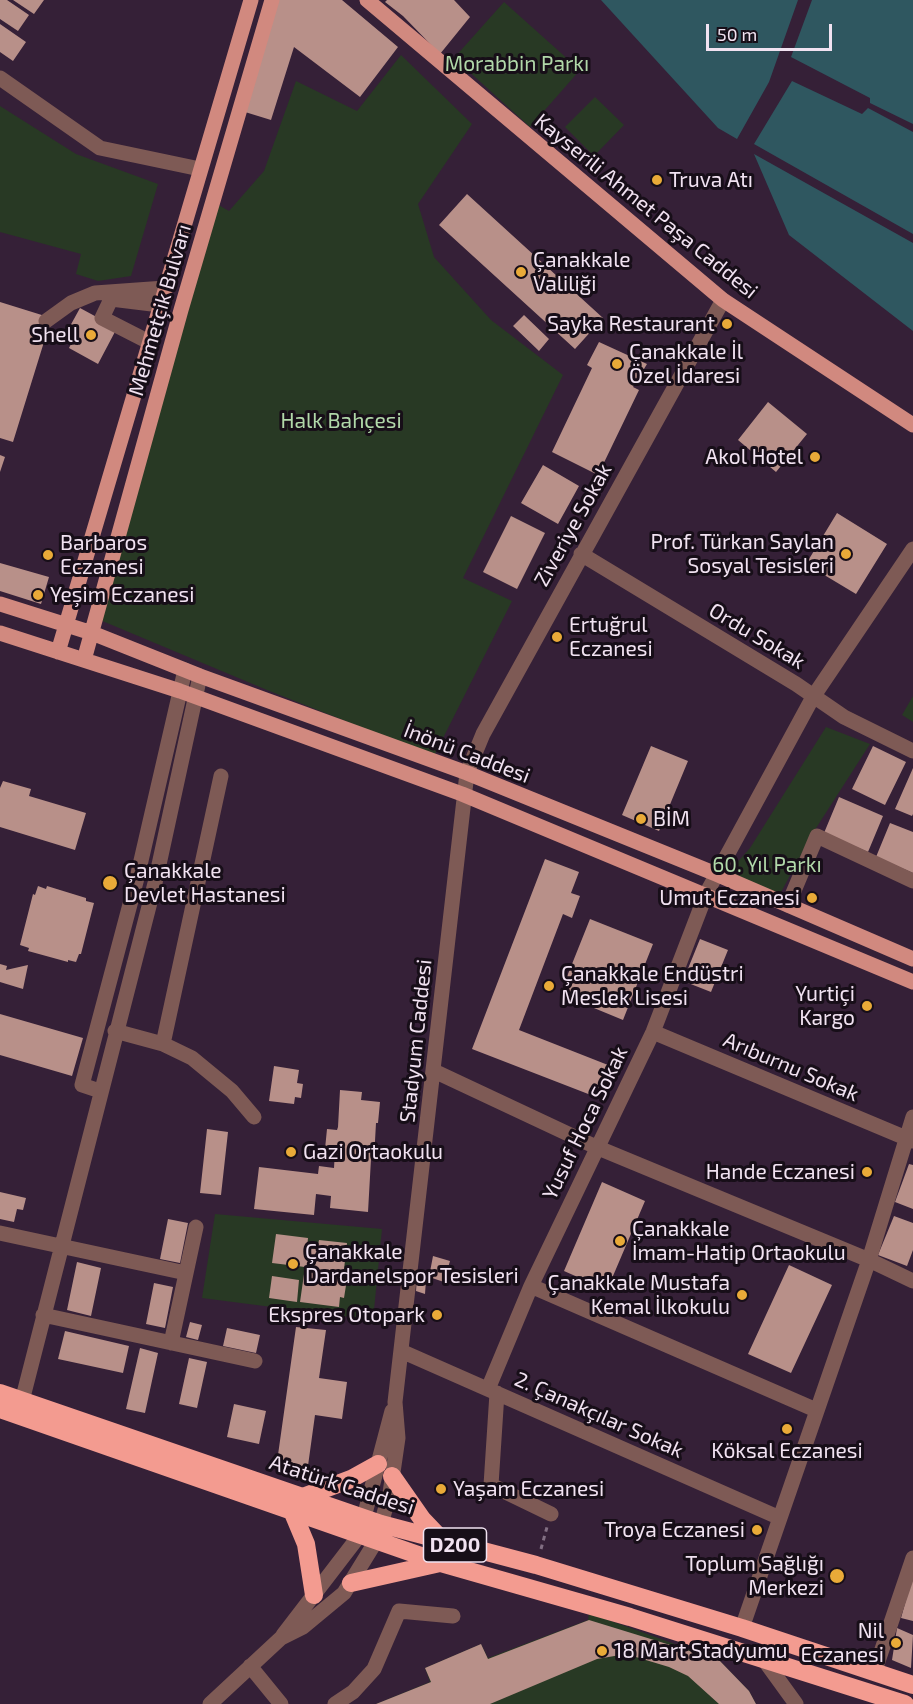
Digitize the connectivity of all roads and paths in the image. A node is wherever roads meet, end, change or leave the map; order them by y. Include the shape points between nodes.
1 (251, 0) edge
2 (272, 0) edge
3 (367, 0) edge
4 (0, 78) edge
5 (200, 169) junction
6 (190, 279) junction
7 (168, 281) junction
8 (723, 300) junction
9 (160, 305) junction
10 (181, 310) junction
11 (46, 321) dead end
12 (149, 342) junction
13 (913, 425) edge
14 (913, 549) edge
15 (581, 554) junction
16 (0, 604) edge
17 (66, 625) junction
18 (0, 633) edge
19 (92, 633) junction
20 (58, 652) junction
21 (84, 660) junction
22 (185, 670) junction
23 (200, 676) junction
24 (180, 691) junction
25 (813, 697) junction
26 (196, 698) junction
27 (913, 751) edge
28 (466, 773) junction
29 (221, 776) dead end
30 (462, 794) junction
31 (716, 874) junction
32 (913, 881) edge
33 (706, 894) junction
34 (788, 905) junction
35 (913, 959) edge
36 (913, 982) edge
37 (115, 1031) junction
38 (653, 1032) junction
39 (163, 1044) junction
40 (434, 1071) junction
41 (100, 1091) junction
42 (254, 1117) dead end
43 (913, 1117) edge
44 (909, 1140) edge
45 (596, 1147) junction
46 (196, 1227) dead end
47 (0, 1233) edge
48 (60, 1246) junction
49 (868, 1260) junction
50 (186, 1273) junction
51 (913, 1281) edge
52 (531, 1286) junction
53 (43, 1315) junction
54 (171, 1343) junction
55 (401, 1351) junction
56 (255, 1361) dead end
57 (493, 1391) junction
58 (0, 1393) edge
59 (22, 1401) junction
60 (0, 1409) edge
61 (816, 1410) junction
62 (385, 1470) junction
63 (303, 1497) junction
64 (293, 1513) junction
65 (551, 1514) joint
66 (780, 1518) junction
67 (371, 1530) junction
68 (443, 1542) junction
69 (912, 1562) edge
70 (441, 1563) junction
71 (536, 1565) junction
72 (351, 1582) junction
73 (314, 1594) junction
74 (453, 1616) dead end
75 (742, 1628) junction
76 (281, 1638) junction
77 (762, 1657) junction
78 (250, 1666) junction
79 (874, 1673) junction
80 (913, 1685) edge
81 (210, 1704) edge
82 (281, 1704) edge
83 (335, 1704) edge
84 (796, 1704) edge
85 (905, 1704) edge

1 - 5 main road, Mehmetçik Bulvarı
2 - 6 main road, Mehmetçik Bulvarı
3 - 8 main road, Kayserili Ahmet Paşa Caddesi
4 - 5 street via 100,148
5 - 7 main road, Mehmetçik Bulvarı
6 - 7 main road
6 - 10 main road, Mehmetçik Bulvarı
7 - 9 main road, Mehmetçik Bulvarı
7 - 11 street via 95,293 71,303
8 - 13 main road, Kayserili Ahmet Paşa Caddesi
8 - 15 street, Ziveriye Sokak
9 - 10 main road
9 - 12 main road, Mehmetçik Bulvarı
9 - 12 street via 111,299 102,318
10 - 19 main road, Mehmetçik Bulvarı
12 - 17 main road, Mehmetçik Bulvarı
14 - 25 street, Yusuf Hoca Sokak
15 - 25 street, Ordu Sokak
15 - 28 street, Ziveriye Sokak via 483,734
16 - 17 main road, İnönü Caddesi
17 - 19 main road, İnönü Caddesi
17 - 20 main road, Mehmetçik Bulvarı
18 - 20 main road, İnönü Caddesi
19 - 21 main road, Mehmetçik Bulvarı
19 - 22 main road, İnönü Caddesi
20 - 21 main road, İnönü Caddesi
21 - 24 main road, İnönü Caddesi
22 - 23 main road, İnönü Caddesi
22 - 24 street
23 - 26 street
23 - 28 main road, İnönü Caddesi
24 - 26 main road, İnönü Caddesi
24 - 41 street via 137,878 82,1085
25 - 27 street, Ordu Sokak
25 - 31 street, Yusuf Hoca Sokak
26 - 30 main road, İnönü Caddesi
26 - 37 street via 155,883
28 - 30 street, Stadyum Caddesi
28 - 31 main road, İnönü Caddesi
29 - 39 street
30 - 33 main road, İnönü Caddesi
30 - 40 street, Stadyum Caddesi
31 - 33 street, Yusuf Hoca Sokak
31 - 34 main road, İnönü Caddesi
32 - 34 street via 817,836
33 - 36 main road, İnönü Caddesi
33 - 38 street, Yusuf Hoca Sokak
34 - 35 main road, İnönü Caddesi
37 - 39 street
37 - 41 street
38 - 44 street, Arıburnu Sokak
38 - 45 street, Yusuf Hoca Sokak
39 - 42 street via 211,1072
40 - 45 street
40 - 55 street, Stadyum Caddesi
41 - 48 street
43 - 44 street
44 - 49 street
45 - 49 street
45 - 52 street, Yusuf Hoca Sokak
46 - 50 street
47 - 48 street
48 - 50 street
48 - 53 street
49 - 51 street
49 - 61 street
50 - 54 street
52 - 57 street, Yusuf Hoca Sokak
52 - 61 street
53 - 54 street
53 - 59 street
54 - 56 street
55 - 57 street, 2. Çanakçılar Sokak
55 - 62 street, Stadyum Caddesi via 395,1402 398,1438
57 - 65 street, Yusuf Hoca Sokak via 491,1485
57 - 66 street, 2. Çanakçılar Sokak
58 - 59 highway, Atatürk Caddesi / D200
59 - 63 highway, Atatürk Caddesi / D200
60 - 64 highway, Atatürk Caddesi / D200
61 - 66 street
62 - 63 highway
62 - 67 street, Stadyum Caddesi
62 - 68 highway
63 - 67 highway, Atatürk Caddesi / D200
64 - 67 highway, Atatürk Caddesi / D200
64 - 73 highway via 306,1544
65 - 71 path
66 - 75 street
67 - 68 highway, Atatürk Caddesi / D200
67 - 70 highway, Atatürk Caddesi / D200
67 - 72 street, Stadyum Caddesi
67 - 73 street
68 - 71 highway, Atatürk Caddesi / D200
69 - 79 street
70 - 72 highway
70 - 77 highway, Atatürk Caddesi / D200
71 - 75 highway, Atatürk Caddesi / D200
72 - 76 street, Stadyum Caddesi via 344,1593 303,1627
73 - 76 street
74 - 83 street via 399,1611 374,1669 353,1692
75 - 79 highway, Atatürk Caddesi / D200
76 - 78 street, Stadyum Caddesi
77 - 84 street
77 - 85 highway, Atatürk Caddesi / D200
78 - 81 street, Stadyum Caddesi
78 - 82 street
79 - 80 highway, Atatürk Caddesi / D200

